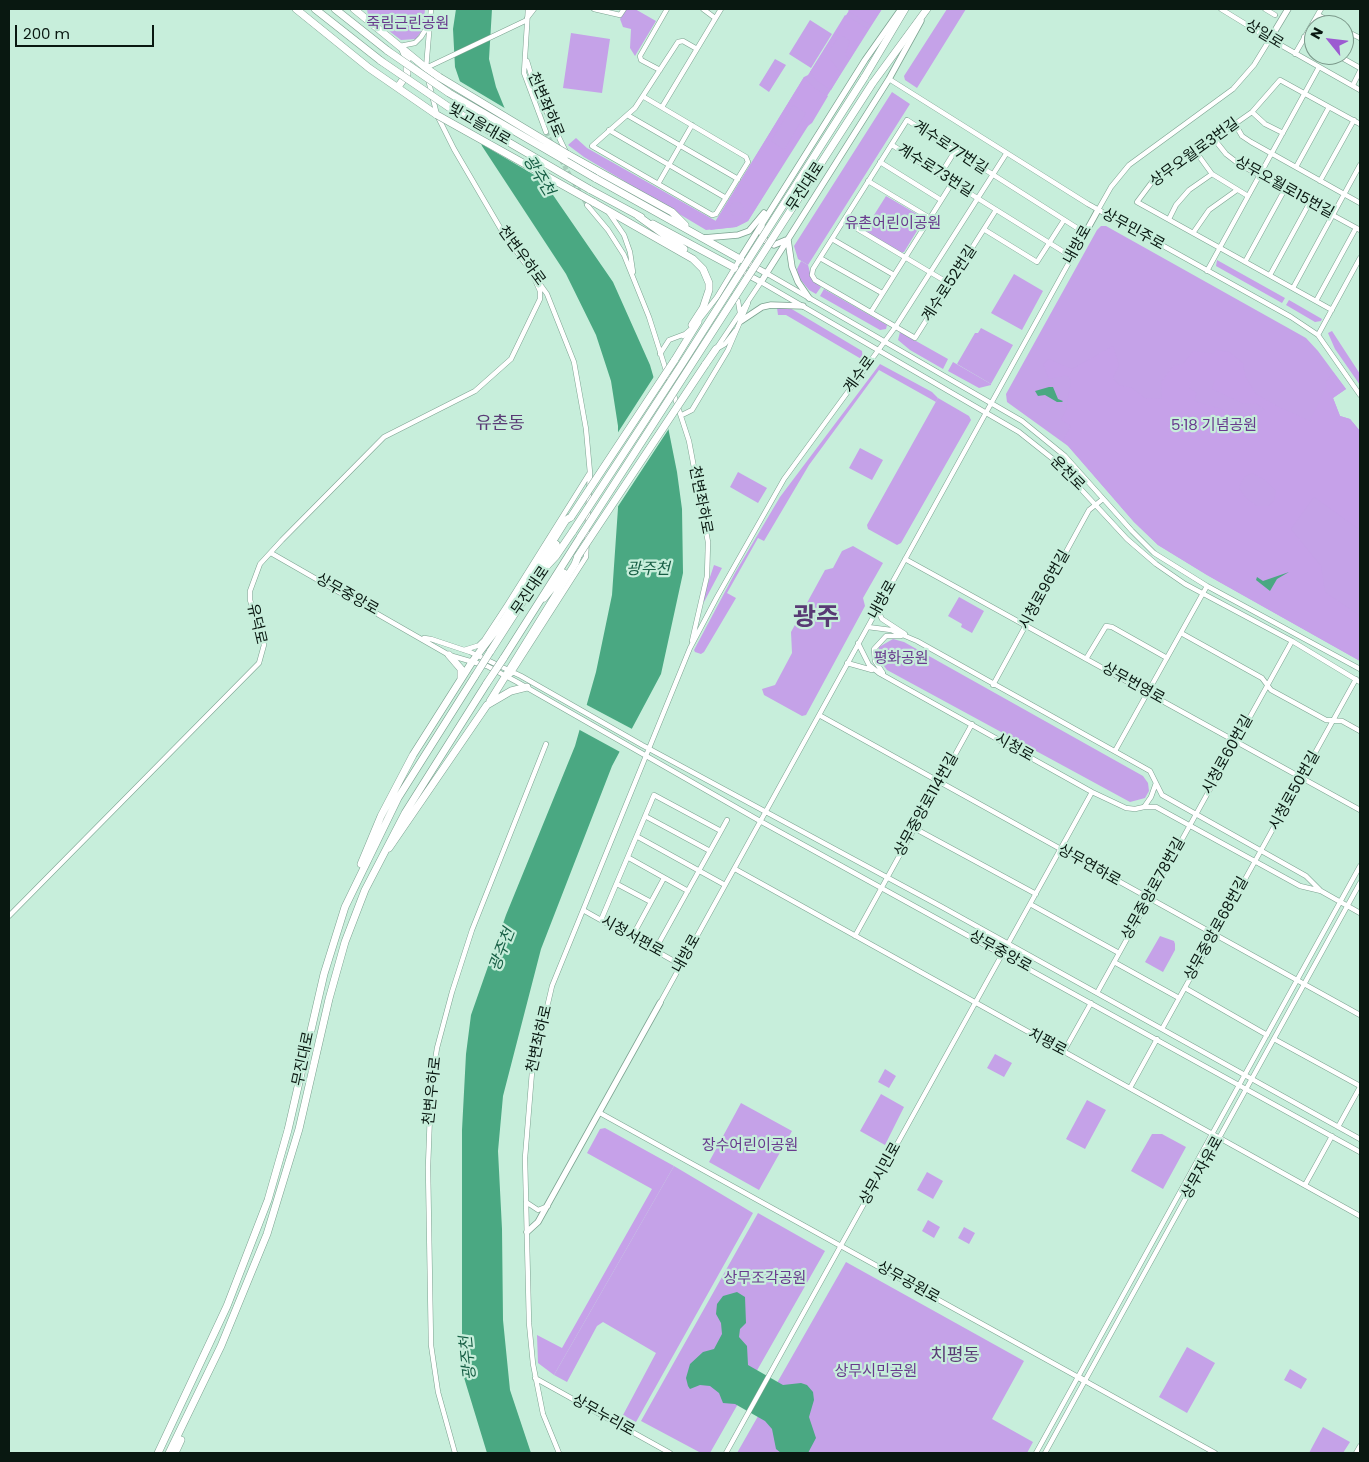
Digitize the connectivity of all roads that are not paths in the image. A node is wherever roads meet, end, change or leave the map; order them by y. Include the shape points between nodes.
1 (296, 9) edge
2 (315, 9) edge
3 (335, 9) edge
4 (354, 9) edge
5 (431, 9) edge
6 (528, 9) edge
7 (534, 9) edge
8 (594, 9) edge
9 (624, 9) edge
10 (667, 9) edge
11 (703, 9) edge
12 (721, 9) edge
13 (903, 9) edge
14 (928, 9) edge
15 (1221, 9) edge
16 (1265, 9) edge
17 (1288, 9) edge
18 (1321, 9) edge
19 (1274, 15) dead end
20 (1318, 15) edge
21 (716, 18) junction
22 (527, 20) junction
23 (429, 23) junction
24 (1304, 37) edge
25 (1270, 39) junction
26 (400, 46) junction
27 (697, 49) junction
28 (1295, 54) junction
29 (526, 55) junction
30 (1320, 67) junction
31 (426, 68) junction
32 (660, 70) junction
33 (1360, 70) edge
34 (889, 79) junction
35 (1352, 86) junction
36 (398, 87) junction
37 (1360, 90) edge
38 (1305, 93) junction
39 (644, 97) junction
40 (662, 107) junction
41 (1329, 107) junction
42 (1252, 112) junction
43 (437, 115) junction
44 (628, 116) junction
45 (1354, 120) junction
46 (1235, 124) junction
47 (1360, 124) edge
48 (692, 125) junction
49 (609, 130) junction
50 (546, 132) tunnel mouth
51 (1283, 133) junction
52 (1214, 139) junction
53 (892, 144) junction
54 (680, 146) junction
55 (955, 151) junction
56 (1196, 152) junction
57 (567, 154) junction
58 (1006, 154) junction
59 (1272, 154) junction
60 (880, 162) junction
61 (669, 165) junction
62 (1360, 165) edge
63 (1296, 167) junction
64 (1212, 174) junction
65 (940, 175) junction
66 (993, 175) junction
67 (1260, 175) junction
68 (738, 179) junction
69 (868, 181) junction
70 (1320, 181) junction
71 (952, 183) junction
72 (658, 184) junction
73 (1285, 189) junction
74 (1237, 190) junction
75 (1344, 194) junction
76 (1248, 196) junction
77 (726, 198) junction
78 (978, 198) junction
79 (776, 200) junction
80 (941, 200) junction
81 (1310, 202) junction
82 (590, 203) junction
83 (1360, 203) edge
84 (606, 210) junction
85 (996, 210) junction
86 (1098, 210) junction
87 (1333, 215) junction
88 (638, 216) junction
89 (930, 218) junction
90 (1168, 219) junction
91 (1064, 220) junction
92 (844, 221) junction
93 (762, 223) junction
94 (688, 229) junction
95 (1358, 229) edge
96 (985, 230) junction
97 (1085, 233) junction
98 (1193, 233) junction
99 (702, 238) junction
100 (788, 239) junction
101 (832, 239) junction
102 (1050, 244) junction
103 (1220, 248) junction
104 (1072, 257) junction
105 (820, 258) junction
106 (905, 258) junction
107 (1360, 258) edge
108 (740, 259) junction
109 (1245, 262) junction
110 (735, 268) junction
111 (1207, 271) junction
112 (930, 272) junction
113 (532, 273) junction
114 (766, 273) junction
115 (1270, 275) junction
116 (633, 276) junction
117 (894, 276) junction
118 (760, 282) junction
119 (950, 284) junction
120 (1293, 288) junction
121 (882, 293) junction
122 (717, 297) junction
123 (750, 298) junction
124 (809, 298) junction
125 (1316, 301) junction
126 (803, 306) junction
127 (1332, 310) junction
128 (871, 312) junction
129 (740, 313) junction
130 (741, 321) junction
131 (695, 324) junction
132 (896, 326) junction
133 (1318, 335) junction
134 (885, 342) junction
135 (716, 348) junction
136 (878, 350) junction
137 (660, 354) junction
138 (1360, 395) edge
139 (991, 403) junction
140 (986, 413) junction
141 (682, 415) junction
142 (590, 473) junction
143 (1103, 499) junction
144 (1096, 505) junction
145 (571, 517) junction
146 (271, 553) junction
147 (578, 556) junction
148 (905, 559) junction
149 (542, 571) junction
150 (1207, 586) junction
151 (1202, 593) junction
152 (717, 597) joint
153 (541, 602) junction
154 (877, 610) junction
155 (1025, 625) junction
156 (868, 627) junction
157 (1181, 633) junction
158 (424, 638) junction
159 (910, 638) junction
160 (1292, 641) junction
161 (858, 643) junction
162 (486, 644) junction
163 (478, 646) junction
164 (690, 648) junction
165 (464, 650) junction
166 (449, 655) junction
167 (1086, 658) junction
168 (1167, 658) junction
169 (474, 659) junction
170 (848, 663) junction
171 (1360, 669) edge
172 (879, 672) junction
173 (509, 674) junction
174 (886, 677) junction
175 (461, 679) junction
176 (1358, 680) edge
177 (1267, 684) junction
178 (993, 685) junction
179 (527, 687) junction
180 (1147, 692) junction
181 (487, 705) junction
182 (819, 715) junction
183 (1333, 720) junction
184 (972, 724) junction
185 (1360, 731) edge
186 (1236, 741) junction
187 (546, 744) dead end
188 (650, 749) junction
189 (1115, 751) junction
190 (646, 757) junction
191 (1302, 778) junction
192 (939, 782) junction
193 (1156, 783) junction
194 (1092, 792) junction
195 (1144, 807) junction
196 (1360, 810) edge
197 (766, 811) junction
198 (1196, 814) junction
199 (646, 816) junction
200 (727, 820) dead end
201 (760, 821) junction
202 (1189, 825) junction
203 (914, 828) junction
204 (721, 831) junction
205 (638, 837) junction
206 (1060, 850) junction
207 (1261, 850) junction
208 (710, 851) junction
209 (382, 855) junction
210 (629, 858) junction
211 (1255, 861) junction
212 (1360, 866) edge
213 (734, 869) junction
214 (699, 871) junction
215 (887, 877) junction
216 (357, 878) junction
217 (664, 878) junction
218 (1360, 883) edge
219 (617, 884) junction
220 (726, 885) junction
221 (882, 887) junction
222 (688, 891) junction
223 (1321, 891) junction
224 (1036, 894) junction
225 (1149, 898) junction
226 (651, 902) junction
227 (1340, 902) junction
228 (1030, 904) junction
229 (1348, 906) junction
230 (583, 910) junction
231 (1360, 913) edge
232 (9, 916) edge
233 (601, 920) junction
234 (1214, 935) junction
235 (855, 936) junction
236 (632, 937) junction
237 (1008, 944) junction
238 (655, 950) junction
239 (1003, 953) junction
240 (1119, 953) junction
241 (1114, 962) junction
242 (682, 965) junction
243 (1297, 980) junction
244 (1304, 984) junction
245 (1185, 988) junction
246 (1097, 993) junction
247 (1179, 998) junction
248 (976, 1003) junction
249 (660, 1004) joint
250 (1091, 1004) junction
251 (1360, 1015) edge
252 (1162, 1029) junction
253 (1267, 1034) junction
254 (1157, 1039) junction
255 (1274, 1039) junction
256 (1064, 1051) junction
257 (1245, 1075) junction
258 (1253, 1079) junction
259 (1240, 1085) junction
260 (1360, 1086) edge
261 (1130, 1088) junction
262 (1247, 1089) junction
263 (1358, 1097) edge
264 (600, 1113) junction
265 (1338, 1127) junction
266 (1213, 1134) junction
267 (1332, 1136) junction
268 (1220, 1138) junction
269 (1360, 1139) edge
270 (1360, 1152) edge
271 (1305, 1185) junction
272 (526, 1202) junction
273 (548, 1206) junction
274 (1360, 1216) edge
275 (527, 1232) junction
276 (841, 1247) junction
277 (1078, 1377) junction
278 (535, 1378) junction
279 (1085, 1381) junction
280 (191, 1410) junction
281 (1360, 1446) edge
282 (158, 1453) edge
283 (170, 1453) edge
284 (175, 1453) edge
285 (455, 1453) edge
286 (559, 1453) edge
287 (670, 1453) edge
288 (726, 1453) edge
289 (1036, 1453) edge
290 (1045, 1453) edge
291 (1215, 1453) edge
292 (1356, 1453) edge

1 - 36 highway via 362,63
2 - 88 highway, 빛고을대로, bridge via 381,61 450,108
3 - 94 highway, 빛고을대로, bridge via 449,93
4 - 26 highway
5 - 23 street, 천변우하로
6 - 22 street, 천변좌하로
7 - 22 street
8 - 9 street via 620,15
10 - 32 street via 640,56 641,60
11 - 21 street
12 - 21 street
13 - 79 main road, 무진대로 via 865,60
13 - 149 highway, 무진대로, bridge via 864,78 682,364 573,531
14 - 34 main road, 무진대로
14 - 153 highway, 무진대로, bridge via 872,84 546,589
15 - 25 street, 상일로
16 - 19 street
17 - 25 main road, 내방로
18 - 20 street
21 - 27 street
22 - 29 street, 천변좌하로
22 - 31 street
23 - 26 street via 415,43
23 - 31 street, 천변우하로
24 - 28 street
25 - 28 street, 상일로
25 - 86 street, 내방로 via 1254,65 1233,89 1129,165
26 - 31 highway
26 - 36 highway via 407,60 407,74
27 - 32 street via 683,41 678,42
27 - 40 street
28 - 30 street, 상일로
29 - 50 street, 천변좌하로 via 524,72
29 - 57 street, 천변좌하로 via 535,88
30 - 35 street, 상일로
30 - 38 street
31 - 43 street, 천변우하로
31 - 57 highway, bridge
32 - 39 street
33 - 35 street
34 - 58 street, 상무민주로
34 - 100 main road, 무진대로
35 - 37 street, 상일로
36 - 43 highway
38 - 41 street
38 - 42 street, 상무오월로3번길 via 1280,80
38 - 51 street
39 - 40 street
39 - 44 street
40 - 48 street
41 - 45 street
41 - 63 street
42 - 46 street, 상무오월로3번길
42 - 51 street via 1265,124
43 - 82 highway, bridge
43 - 113 street, 천변우하로 via 492,216
44 - 49 street
44 - 54 street
45 - 47 street
45 - 70 street
46 - 52 street, 상무오월로3번길
46 - 59 street via 1242,136
48 - 54 street
48 - 68 street via 746,157 748,162
49 - 61 street
49 - 72 street via 592,146
51 - 59 street
52 - 56 street, 상무오월로3번길
52 - 67 street, 상무오월로15번길 via 1232,159
53 - 55 street, 계수로77번길 via 907,120
53 - 60 street
53 - 65 street, 계수로73번길
54 - 61 street
54 - 68 street
55 - 65 street
55 - 66 street, 계수로77번길
56 - 64 street
56 - 90 street, 상무오월로3번길 via 1152,182 1137,202
57 - 94 highway via 672,212
58 - 66 street, 계수로
58 - 86 street, 상무민주로
59 - 63 street
59 - 67 street
60 - 69 street
60 - 80 street
61 - 72 street
61 - 77 street
62 - 75 street
63 - 70 street
64 - 74 street
64 - 90 street, 상무오월로3번길 via 1189,190
65 - 71 street, 계수로73번길
66 - 78 street, 계수로
66 - 91 street, 계수로77번길
67 - 73 street, 상무오월로15번길
67 - 76 street
68 - 77 street
69 - 89 street
69 - 92 street
70 - 75 street
71 - 78 street, 계수로73번길
71 - 80 street
72 - 77 street via 712,215
73 - 81 street, 상무오월로15번길
73 - 109 street
74 - 76 street
74 - 98 street via 1209,210
75 - 83 street
75 - 87 street
76 - 103 street
78 - 85 street, 계수로73번길
78 - 112 street, 계수로
79 - 93 main road, 무진대로
79 - 99 main road via 748,231
80 - 89 street
81 - 87 street, 상무오월로15번길
81 - 115 street
82 - 84 highway
82 - 116 street, 천변좌하로 via 616,241
84 - 116 street, 천변좌하로 via 624,235 632,258
84 - 131 highway via 698,264 707,275 709,290
85 - 96 street, 계수로52번길
85 - 102 street, 계수로73번길
86 - 97 main road, 내방로
86 - 111 street, 상무민주로
87 - 95 street, 상무오월로15번길
87 - 120 street
88 - 110 highway, 빛고을대로
88 - 131 highway via 708,269 712,296
89 - 106 street
90 - 98 street, 상무오월로3번길
91 - 97 street, 계수로77번길
91 - 102 street
92 - 101 street
92 - 106 street
93 - 100 main road via 762,236 766,241 774,245
93 - 108 main road, 무진대로
94 - 99 highway, 빛고을대로
95 - 125 street
96 - 102 street via 1037,262
96 - 119 street, 계수로52번길
97 - 104 main road, 내방로
98 - 103 street, 상무오월로3번길
99 - 108 highway, 빛고을대로
100 - 114 main road, 무진대로
100 - 124 main road via 792,267
101 - 105 street
101 - 117 street
102 - 104 street, 계수로73번길
103 - 109 street, 상무오월로3번길
103 - 111 street
104 - 139 street, 내방로
105 - 121 street
105 - 128 street via 813,269 812,275 816,280
106 - 112 street
106 - 117 street
107 - 127 street
108 - 110 street
108 - 114 main road, 빛고을대로
109 - 115 street, 상무오월로3번길
110 - 118 main road, 빛고을대로
110 - 122 street
111 - 133 street, 상무민주로
112 - 119 street
112 - 132 street, 계수로
113 - 142 street, 천변우하로 via 546,294 574,362
113 - 146 street, 유덕로 via 540,299 506,365 466,396 384,437
114 - 118 main road, 무진대로
114 - 124 street, 운천로
115 - 120 street, 상무오월로3번길
116 - 137 street, 천변좌하로
117 - 121 street
118 - 123 street
118 - 126 street, 운천로
119 - 132 street, 계수로52번길 via 915,338
120 - 125 street, 상무오월로3번길
121 - 128 street
122 - 129 street via 735,297
122 - 131 street
123 - 129 street
123 - 130 street
124 - 134 street, 운천로
125 - 127 street, 상무오월로3번길
126 - 130 main road via 762,307
126 - 136 street, 운천로
127 - 133 street
128 - 132 street
129 - 135 street
130 - 135 street via 725,344
130 - 141 street via 728,350 692,410
131 - 137 street via 683,336 669,340
131 - 145 highway, bridge
132 - 134 street, 계수로
133 - 138 street, 상무민주로
134 - 136 street, 계수로
134 - 139 street, 운천로
135 - 147 highway, bridge
136 - 140 street, 운천로
136 - 152 street, 계수로 via 784,479
137 - 141 street, 천변좌하로
139 - 140 street, 내방로
139 - 143 street, 운천로 via 1065,456
140 - 144 street, 운천로 via 1019,432 1053,459
140 - 148 street, 내방로
141 - 164 street, 천변좌하로 via 709,554
142 - 163 street
142 - 173 street, 천변우하로 via 588,544 584,563
143 - 144 street, 시청로96번길
143 - 150 street, 운천로 via 1154,553
144 - 151 street, 운천로 via 1150,560
144 - 155 street, 시청로96번길 via 1090,510
145 - 149 highway
145 - 162 highway
146 - 158 street, 상무중앙로
146 - 232 street, 유덕로 via 258,568 250,591 264,646 259,663
147 - 153 highway
147 - 173 highway
148 - 154 street, 내방로
148 - 155 street, 상무번영로
149 - 216 highway, 무진대로, bridge via 398,798
150 - 151 street
150 - 171 street, 운천로
151 - 157 street
151 - 160 street, 운천로
152 - 164 street, 천변좌하로
153 - 209 highway, 무진대로, bridge via 409,806
154 - 156 street, 내방로
154 - 159 street, 시청로 via 882,619
155 - 167 street, 상무번영로
155 - 178 street, 시청로96번길
156 - 159 street, 시청로 via 891,630
156 - 161 street, 내방로
157 - 168 street
157 - 177 street via 1262,678
158 - 165 street, 상무중앙로
158 - 166 street, 상무중앙로
159 - 174 street via 892,635 874,649 875,661
159 - 178 street, 시청로
160 - 176 street, 운천로
160 - 177 street, 시청로60번길
161 - 170 street, 내방로
161 - 172 street, 시청로 via 869,665
162 - 163 street
162 - 169 highway
163 - 165 street
164 - 188 street, 천변좌하로
165 - 169 street, 상무중앙로
166 - 169 street, 상무중앙로
166 - 175 highway via 461,669
167 - 168 street via 1106,626
167 - 180 street, 상무번영로
168 - 180 street
169 - 173 street, 상무중앙로
169 - 175 highway
170 - 172 street, 시청로
170 - 182 street, 내방로
172 - 174 street, 시청로
173 - 179 street, 상무중앙로
173 - 181 highway
173 - 188 street, 상무중앙로
174 - 184 street, 시청로
175 - 216 highway via 395,786
176 - 183 street, 시청로50번길
177 - 183 street via 1271,690 1326,720
177 - 186 street, 시청로60번길
178 - 189 street, 시청로
179 - 181 highway via 511,691
179 - 190 street, 상무중앙로
180 - 186 street, 상무번영로
180 - 189 street
181 - 209 highway
182 - 192 street, 상무연하로
182 - 197 street, 내방로
183 - 185 street
183 - 191 street, 시청로50번길
184 - 192 street, 상무중앙로114번길
184 - 194 street, 시청로
186 - 191 street, 상무번영로
186 - 198 street, 시청로60번길
187 - 285 street, 천변우하로 via 472,930 437,1048 431,1087 428,1186 431,1345 438,1392
188 - 190 street, 천변좌하로
188 - 197 street, 상무중앙로
189 - 193 street, 시청로 via 1150,771
190 - 201 street, 상무중앙로
190 - 230 street, 천변좌하로
191 - 196 street, 상무번영로
191 - 207 street, 시청로50번길
192 - 203 street, 상무중앙로114번길
192 - 206 street, 상무연하로
193 - 195 street
193 - 198 street, 시청로 via 1162,795
194 - 195 street, 시청로 via 1126,808
194 - 206 street, 상무시민로
195 - 202 street, 시청로 via 1156,807
197 - 201 street, 내방로
197 - 215 street, 상무중앙로
198 - 202 street, 시청로60번길
198 - 207 street, 시청로
199 - 204 street via 654,794
199 - 205 street
199 - 208 street
200 - 204 street
201 - 213 street, 내방로
201 - 221 street, 상무중앙로
202 - 211 street, 시청로
202 - 225 street, 상무중앙로78번길
203 - 215 street, 상무중앙로114번길
203 - 224 street
204 - 208 street
205 - 210 street
205 - 214 street
206 - 224 street, 상무시민로
206 - 225 street, 상무연하로
207 - 211 street, 시청로50번길
207 - 223 street, 시청로 via 1306,876
208 - 214 street
209 - 280 highway, 무진대로 via 345,942 299,1129 267,1234 249,1282
210 - 217 street
210 - 219 street
211 - 223 street, 시청로 via 1300,886
211 - 234 street, 상무중앙로68번길
212 - 227 street, 상무자유로
213 - 220 street, 내방로
213 - 235 street, 치평로
214 - 220 street
214 - 222 street
215 - 221 street, 상무중앙로114번길
215 - 237 street, 상무중앙로
216 - 282 highway, 무진대로 via 324,974 288,1130 268,1200 227,1306
217 - 222 street
217 - 226 street
218 - 229 street, 상무자유로
219 - 226 street
219 - 233 street
220 - 242 street, 내방로
221 - 235 street, 상무중앙로114번길
221 - 239 street, 상무중앙로
222 - 238 street
223 - 227 street, 시청로
224 - 228 street, 상무시민로
225 - 234 street, 상무연하로
225 - 240 street, 상무중앙로78번길
226 - 236 street
227 - 229 street, 시청로
227 - 243 street, 상무자유로
228 - 237 street, 상무시민로
228 - 240 street, 상무중앙로78번길
229 - 231 street, 시청로
229 - 244 street, 상무자유로
230 - 233 street, 시청서편로
230 - 272 street, 천변좌하로 via 552,986 536,1048 526,1130
233 - 236 street, 시청서편로
234 - 243 street, 상무연하로
234 - 245 street, 상무중앙로68번길
235 - 248 street, 치평로
236 - 238 street, 시청서편로
237 - 239 street, 상무시민로
237 - 246 street, 상무중앙로
238 - 242 street, 시청서편로
239 - 248 street, 상무시민로
239 - 250 street, 상무중앙로
240 - 241 street, 상무중앙로78번길
241 - 246 street, 상무중앙로78번길
241 - 247 street, 상무중앙로68번길
242 - 249 street, 내방로
243 - 244 street, 상무연하로
243 - 253 street, 상무자유로
244 - 251 street, 상무연하로
244 - 255 street, 상무자유로
245 - 247 street, 상무중앙로68번길
245 - 253 street
246 - 252 street, 상무중앙로
247 - 252 street, 상무중앙로68번길
248 - 256 street, 치평로
248 - 276 street, 상무시민로
249 - 264 main road, 내방로
250 - 254 street, 상무중앙로
250 - 256 street
252 - 257 street, 상무중앙로
253 - 257 street, 상무자유로
254 - 259 street, 상무중앙로
254 - 261 street
255 - 258 street, 상무자유로
255 - 260 street
256 - 261 street, 치평로
257 - 258 street, 상무중앙로
257 - 259 street, 상무자유로
258 - 262 street, 상무자유로
258 - 265 street, 상무중앙로
259 - 262 street, 상무중앙로
259 - 266 street, 상무자유로
260 - 263 street
261 - 266 street, 치평로
262 - 267 street, 상무중앙로
262 - 268 street, 상무자유로
263 - 265 street
264 - 273 main road, 내방로
264 - 276 street, 상무공원로
265 - 269 street, 상무중앙로
266 - 268 street, 치평로
266 - 277 street, 상무자유로
267 - 270 street, 상무중앙로
267 - 271 street
268 - 271 street, 치평로
268 - 279 street, 상무자유로
271 - 274 street, 치평로
272 - 273 street via 538,1210
272 - 275 street, 천변좌하로
273 - 275 main road, 내방로
275 - 278 street, 천변좌하로 via 529,1323
276 - 277 street, 상무공원로
276 - 288 street, 상무시민로
277 - 279 main road, 상무공원로
277 - 289 street, 상무자유로
278 - 286 street, 천변좌하로 via 543,1414
278 - 287 street, 상무누리로
279 - 290 street, 상무자유로
279 - 291 street, 상무공원로
280 - 283 highway, 무진대로
280 - 284 highway
281 - 292 street

